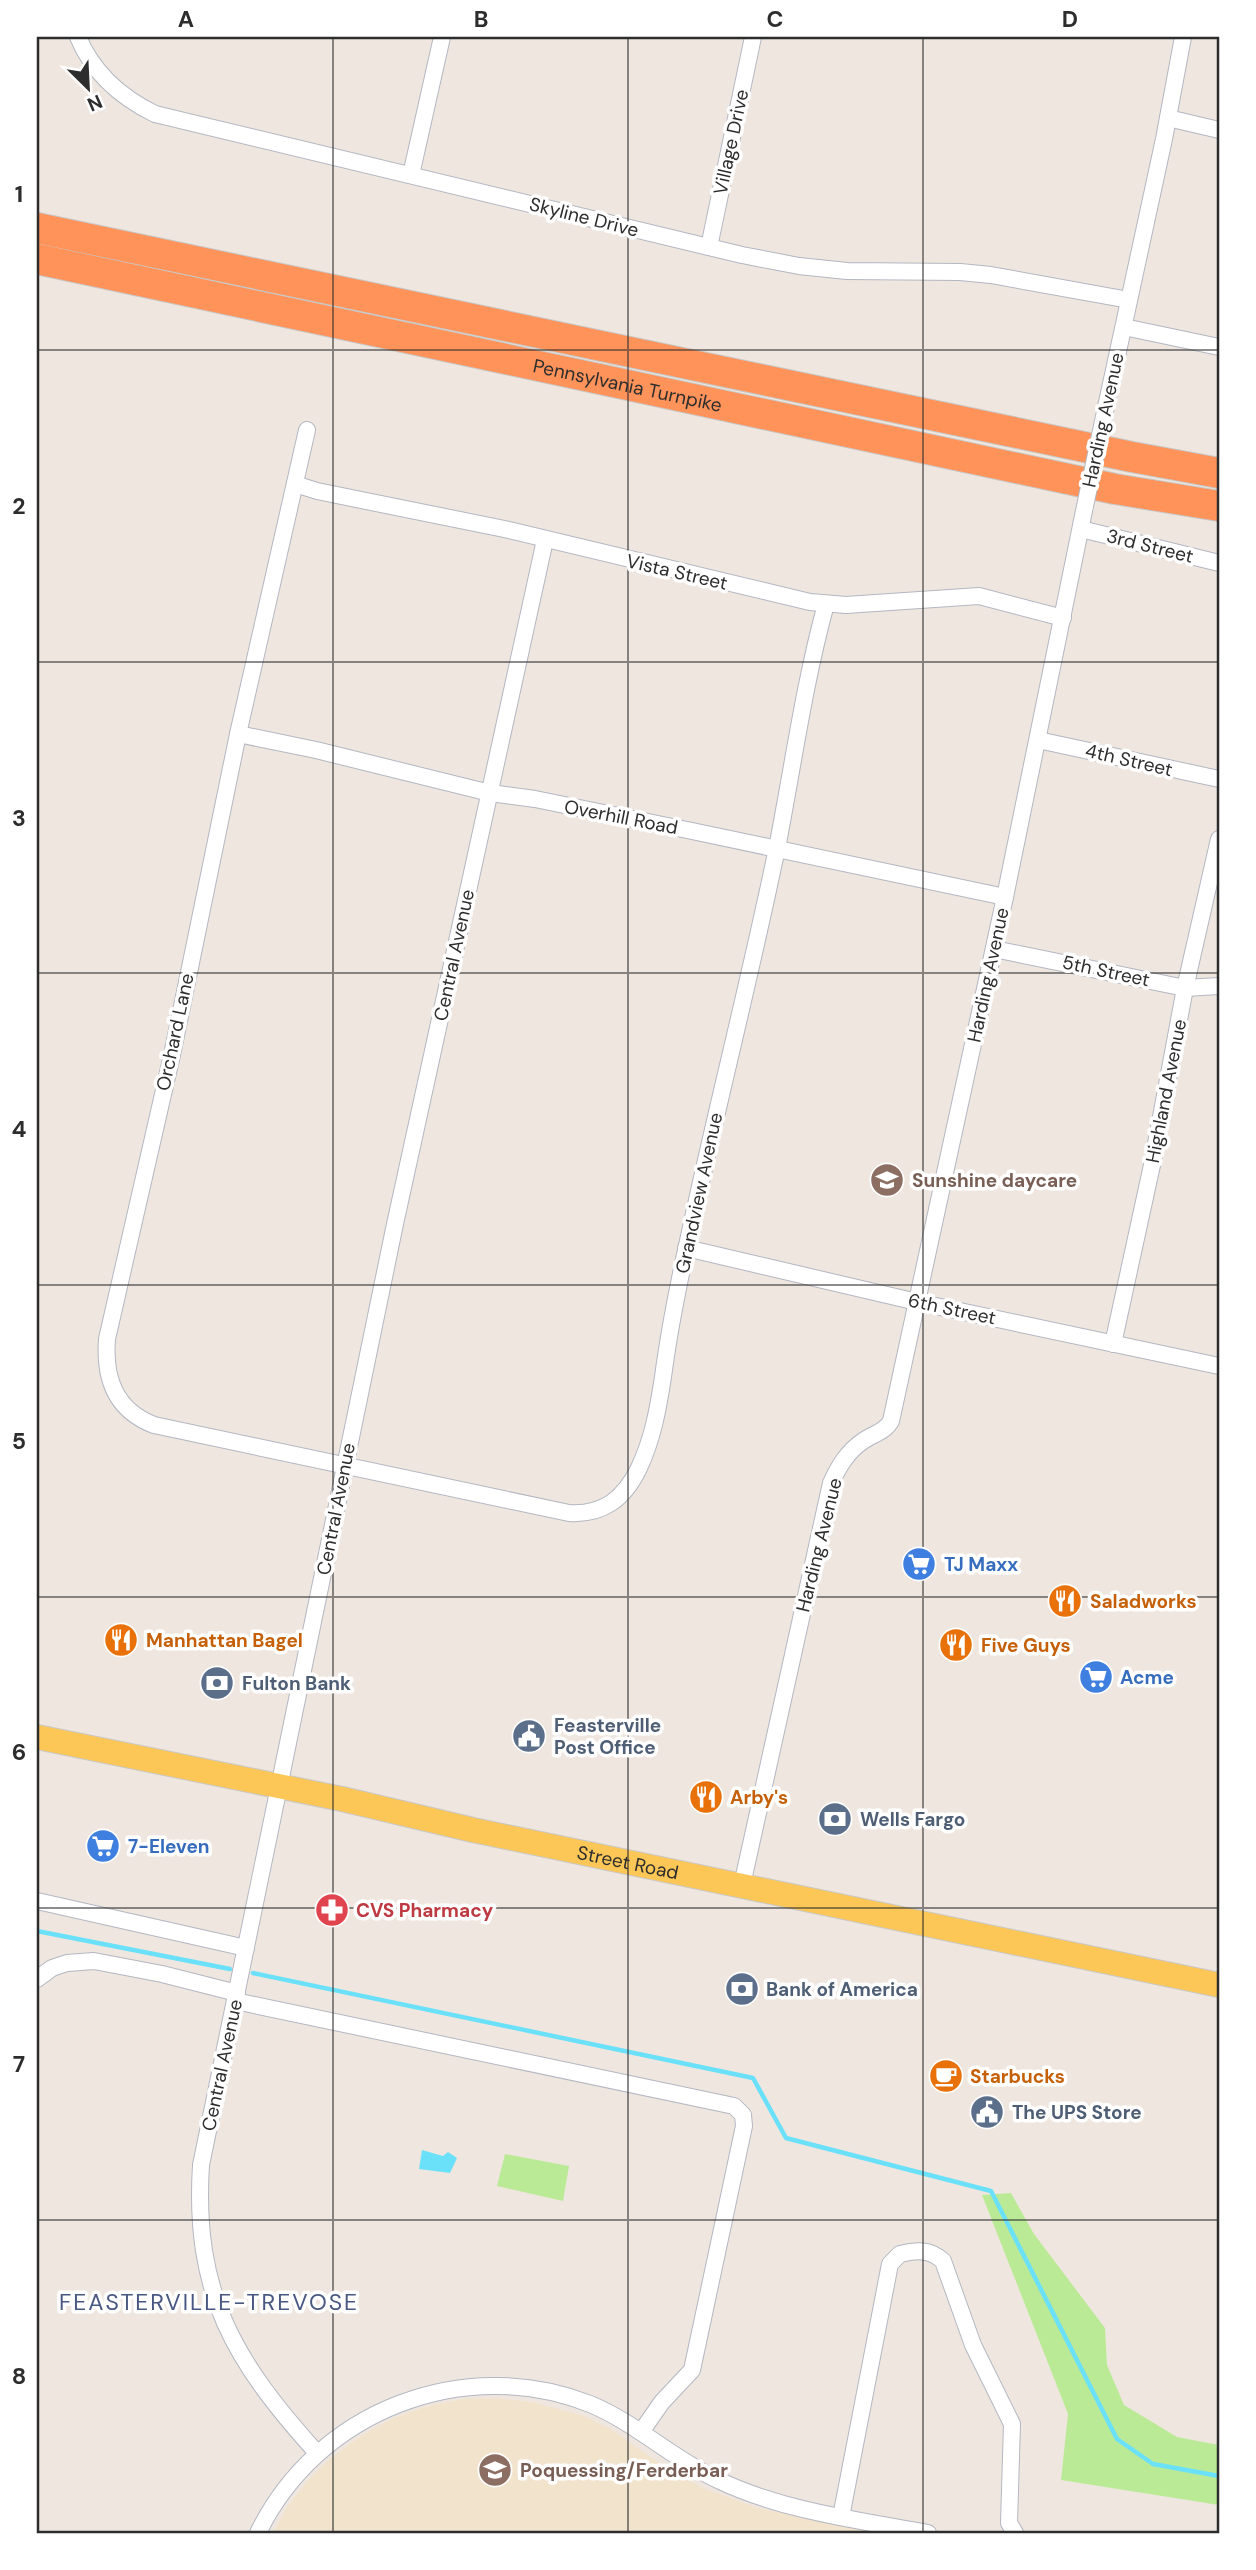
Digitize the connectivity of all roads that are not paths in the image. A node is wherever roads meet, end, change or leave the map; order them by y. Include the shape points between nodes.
1 (78, 37) edge
2 (442, 37) edge
3 (753, 37) edge
4 (1183, 37) edge
5 (1168, 118) junction
6 (1219, 130) edge
7 (411, 174) junction
8 (37, 228) edge
9 (709, 247) junction
10 (37, 259) edge
11 (1129, 300) junction
12 (1124, 327) junction
13 (1219, 347) edge
14 (307, 430) dead end
15 (1219, 473) edge
16 (295, 484) junction
17 (1219, 506) edge
18 (1082, 529) junction
19 (545, 540) junction
20 (1219, 563) edge
21 (826, 604) junction
22 (1063, 618) junction
23 (239, 734) junction
24 (1038, 740) junction
25 (1219, 779) edge
26 (490, 793) junction
27 (1219, 839) edge
28 (776, 849) junction
29 (1005, 897) junction
30 (994, 949) junction
31 (1219, 986) edge
32 (1185, 988) junction
33 (686, 1248) junction
34 (917, 1302) junction
35 (1113, 1344) junction
36 (1219, 1366) edge
37 (344, 1466) junction
38 (37, 1737) edge
39 (278, 1788) junction
40 (742, 1885) junction
41 (37, 1901) edge
42 (246, 1948) junction
43 (37, 1979) edge
44 (1219, 1985) edge
45 (236, 1997) junction
46 (641, 2432) junction
47 (317, 2453) junction
48 (841, 2517) junction
49 (258, 2533) edge
50 (928, 2533) edge
51 (1015, 2533) edge

1 - 7 street, Skyline Drive via 105,80 155,114
2 - 7 street
3 - 9 street, Village Drive
4 - 5 street, Harding Avenue
5 - 6 street
5 - 11 street, Harding Avenue
7 - 9 street, Skyline Drive
8 - 15 highway, Pennsylvania Turnpike
9 - 11 street, Skyline Drive via 799,266 991,275
10 - 17 highway, Pennsylvania Turnpike via 1101,486
11 - 12 street, Harding Avenue
12 - 13 street
12 - 18 street, Harding Avenue, bridge
14 - 16 street, Orchard Lane
16 - 19 street, Vista Street
16 - 23 street, Orchard Lane
18 - 20 street, 3rd Street
18 - 22 street, Harding Avenue
19 - 21 street, Vista Street
19 - 26 street, Central Avenue
21 - 22 street, Vista Street via 979,596
21 - 28 street, Grandview Avenue
22 - 24 street, Harding Avenue
23 - 26 street, Overhill Road
23 - 37 street, Orchard Lane via 107,1339 107,1370 116,1396 135,1416 148,1422
24 - 25 street, 4th Street
24 - 29 street, Harding Avenue
26 - 28 street, Overhill Road
26 - 37 street, Central Avenue
27 - 32 street, Highland Avenue
28 - 29 street, Overhill Road
28 - 33 street, Grandview Avenue
29 - 30 street, Harding Avenue
30 - 32 street, 5th Street
30 - 34 street, Harding Avenue
31 - 32 street, 5th Street
32 - 35 street, Highland Avenue
33 - 34 street, 6th Street
33 - 37 street, Grandview Avenue via 655,1427 638,1470 616,1502 595,1512 569,1513
34 - 35 street, 6th Street
34 - 40 street, Harding Avenue via 890,1425 850,1451 831,1483
35 - 36 street, 6th Street
37 - 39 street, Central Avenue
38 - 39 main road, Street Road
39 - 40 main road, Street Road
39 - 42 street, Central Avenue
40 - 44 main road, Street Road
41 - 42 street
42 - 45 street, Central Avenue
43 - 45 street via 67,1963 94,1961 162,1974
45 - 46 street via 734,2106 743,2115 692,2370
45 - 47 street, Central Avenue via 201,2165 203,2250 212,2289 233,2342 254,2377
46 - 47 street via 575,2399 538,2389 481,2385 443,2389 389,2407 355,2424
46 - 48 street via 717,2480 778,2503
47 - 49 street via 286,2487
48 - 50 street
48 - 51 street via 890,2264 900,2253 926,2251 943,2261 973,2345 1012,2424 1009,2523

